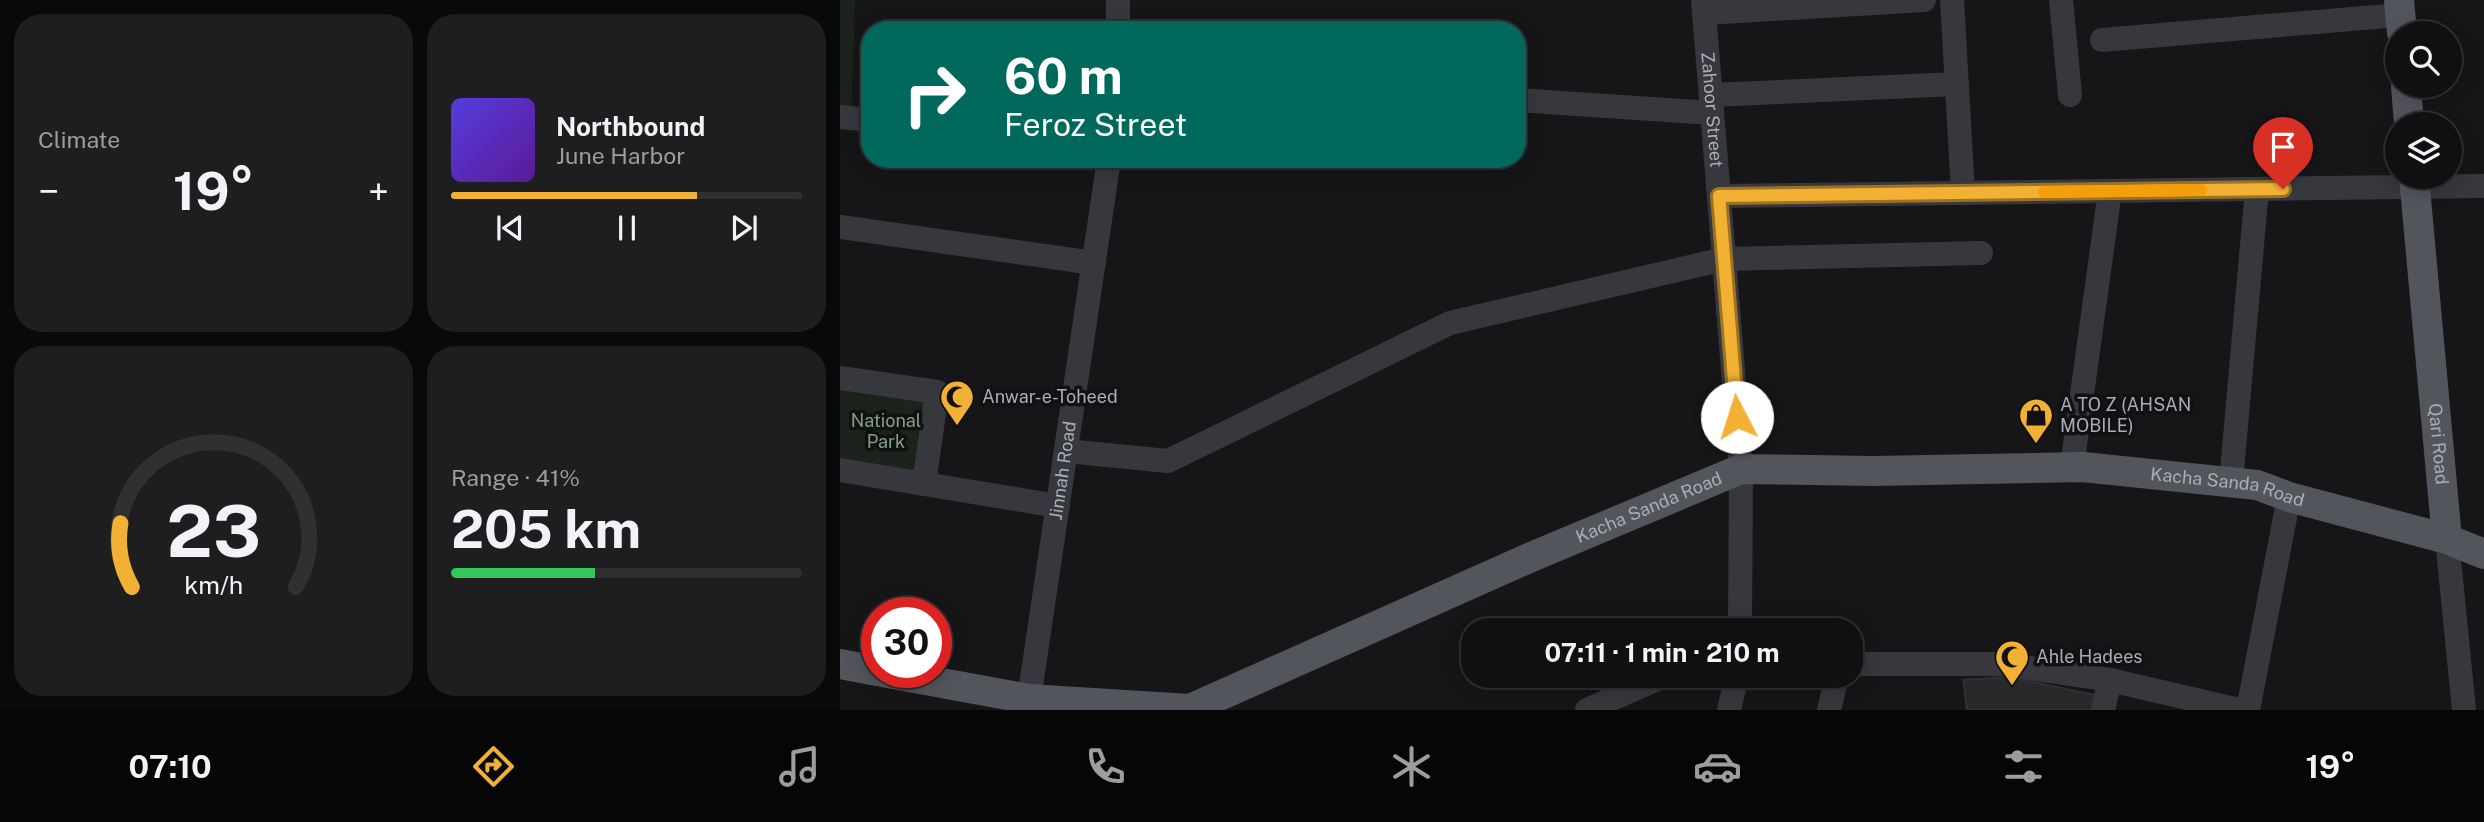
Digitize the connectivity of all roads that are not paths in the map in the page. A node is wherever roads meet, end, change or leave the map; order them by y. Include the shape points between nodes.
1 (1118, 0) edge
2 (1923, 0) edge
3 (1952, 0) edge
4 (2061, 0) edge
5 (1704, 7) edge
6 (2400, 16) edge
7 (1118, 21) edge
8 (2102, 40) dead end
9 (1957, 84) junction
10 (2070, 96) dead end
11 (1526, 100) edge
12 (1712, 104) junction
13 (840, 117) edge
14 (861, 119) edge
15 (1108, 168) edge
16 (2385, 183) edge
17 (2462, 185) edge
18 (2484, 186) edge
19 (2257, 189) junction
20 (2415, 189) edge
21 (2110, 191) junction
22 (1964, 193) junction
23 (1719, 196) junction
24 (840, 227) edge
25 (1981, 253) dead end
26 (1724, 259) junction
27 (1094, 263) junction
28 (840, 378) edge
29 (1066, 451) junction
30 (2072, 467) junction
31 (1741, 469) junction
32 (840, 470) edge
33 (2231, 482) junction
34 (924, 484) junction
35 (2290, 497) junction
36 (1058, 506) junction
37 (2447, 539) junction
38 (2484, 554) edge
39 (1740, 618) edge
40 (840, 664) edge
41 (1863, 664) edge
42 (861, 668) edge
43 (2110, 680) junction
44 (952, 685) edge
45 (1637, 688) edge
46 (1734, 688) edge
47 (1834, 688) edge
48 (1029, 699) junction
49 (1190, 710) edge
50 (1587, 710) edge
51 (1729, 710) edge
52 (1829, 710) edge
53 (2103, 710) edge
54 (2239, 710) edge
55 (2248, 710) edge
56 (2464, 710) edge

1 - 7 street
2 - 5 street
3 - 9 street
4 - 10 street
5 - 12 street, Zahoor Street
6 - 8 street
9 - 12 street
9 - 22 street
11 - 12 street
12 - 23 street, Zahoor Street
13 - 14 street
15 - 27 street, Jinnah Road
16 - 19 street
17 - 18 street
19 - 21 street
19 - 33 street
20 - 37 main road, Qari Road
21 - 22 street
21 - 30 street
22 - 23 street
23 - 26 street, Zahoor Street
24 - 27 street
25 - 26 street
26 - 29 street via 1450,323 1168,461
26 - 31 street, Zahoor Street
27 - 29 street, Jinnah Road
28 - 34 street via 937,392
29 - 36 street, Jinnah Road
30 - 31 main road, Kacha Sanda Road
30 - 33 main road, Kacha Sanda Road
31 - 39 street, Zahoor Street
31 - 49 main road, Kacha Sanda Road
32 - 34 street
33 - 35 main road, Kacha Sanda Road via 2258,485
34 - 36 street
35 - 37 main road, Kacha Sanda Road
35 - 55 street
36 - 48 street, Jinnah Road
37 - 38 main road, Kacha Sanda Road
37 - 56 street, Qari Road
40 - 42 main road
41 - 43 street via 2003,664
43 - 53 street
43 - 54 street
44 - 48 main road, Kacha Sanda Road
45 - 50 street
46 - 51 street
47 - 52 street
48 - 49 main road, Kacha Sanda Road

